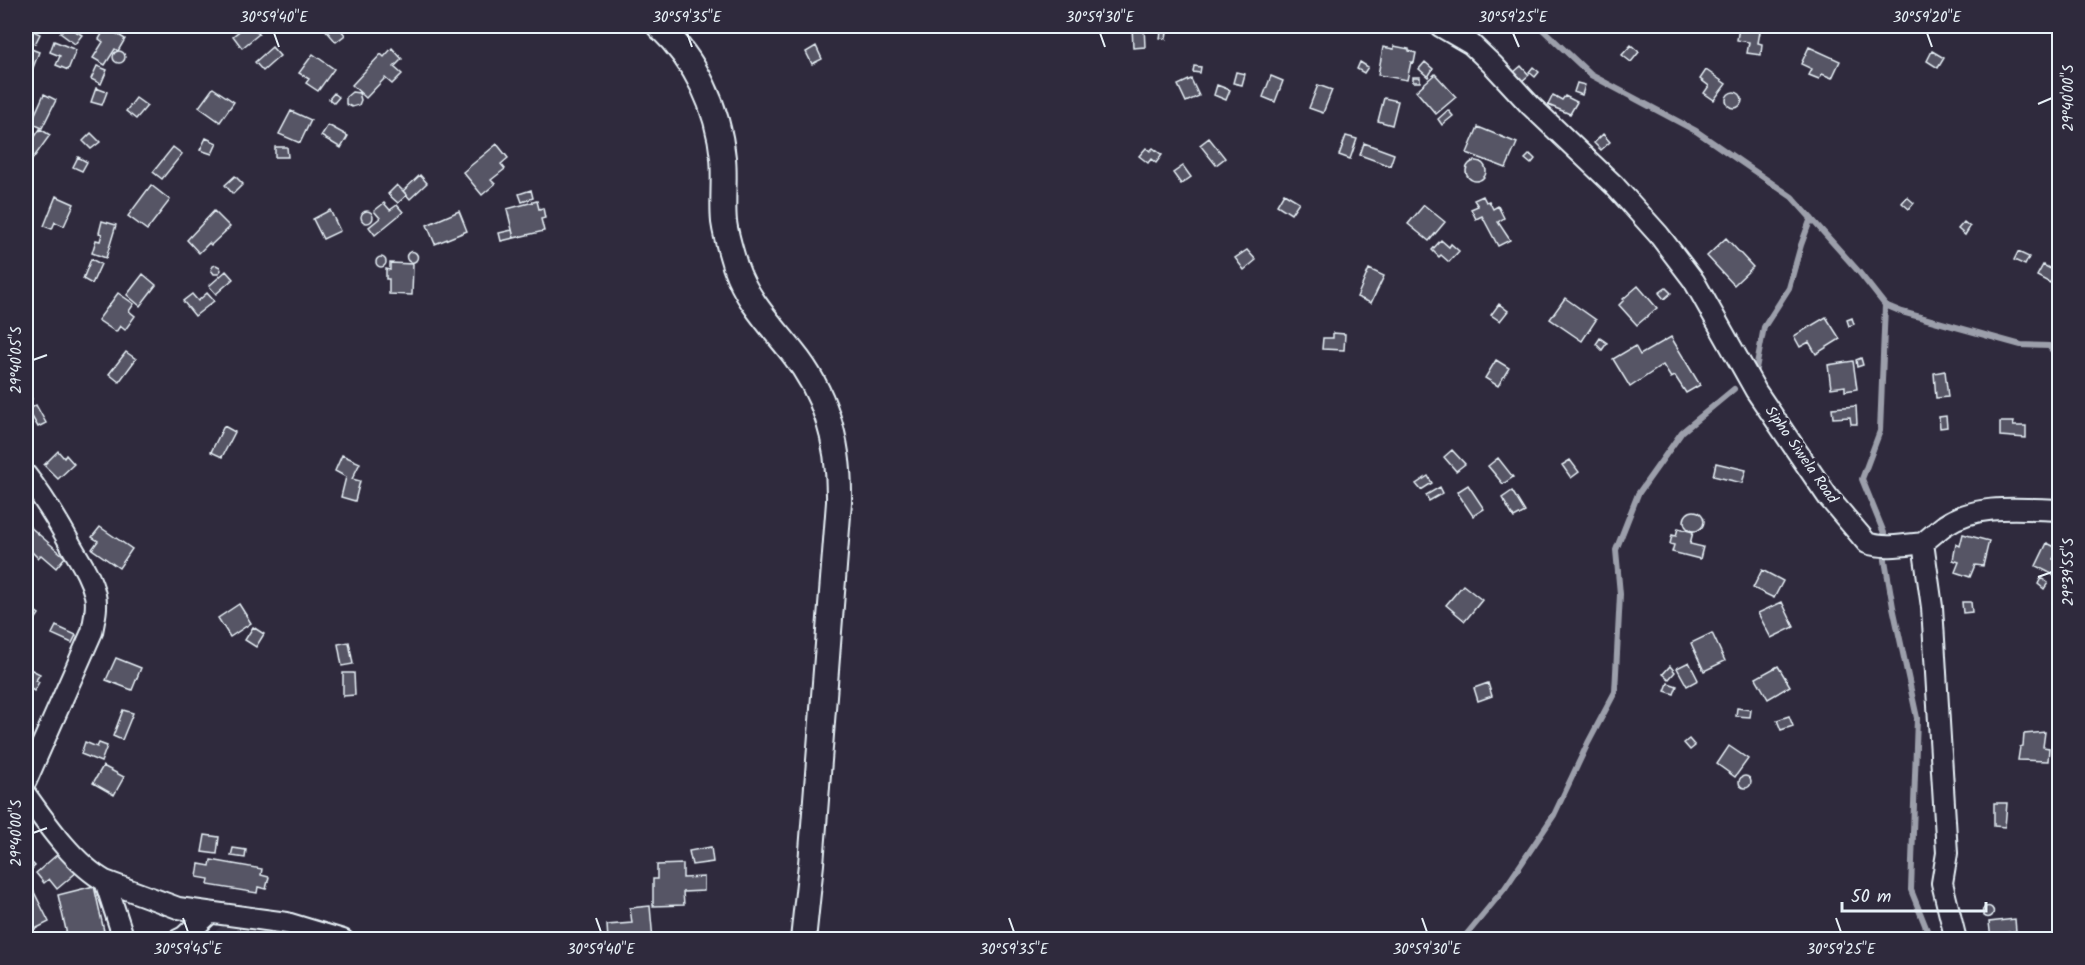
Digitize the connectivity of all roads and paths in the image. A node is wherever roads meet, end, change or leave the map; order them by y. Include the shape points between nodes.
1 (659, 26) edge
2 (1440, 26) edge
3 (26, 475) edge
4 (2060, 510) edge
5 (1923, 543) junction
6 (26, 781) edge
7 (26, 795) edge
8 (105, 881) junction
9 (210, 913) junction
10 (126, 936) edge
11 (178, 939) edge
12 (343, 939) edge
13 (803, 939) edge
14 (1956, 939) edge

1 - 13 street via 688,60 707,93 723,158 724,222 736,267 758,309 816,386 827,413 839,470
2 - 5 street, Sipho Siwela Road via 1471,44 1614,185 1659,235 1694,281 1756,391 1828,497 1867,543
3 - 6 street via 90,578 96,598 92,632
4 - 5 street via 1976,511 1946,524
5 - 14 street via 1932,607 1947,853 1942,882
7 - 8 street via 73,854
8 - 9 street via 177,908
8 - 10 street
9 - 11 street via 184,938
9 - 12 street via 287,923

